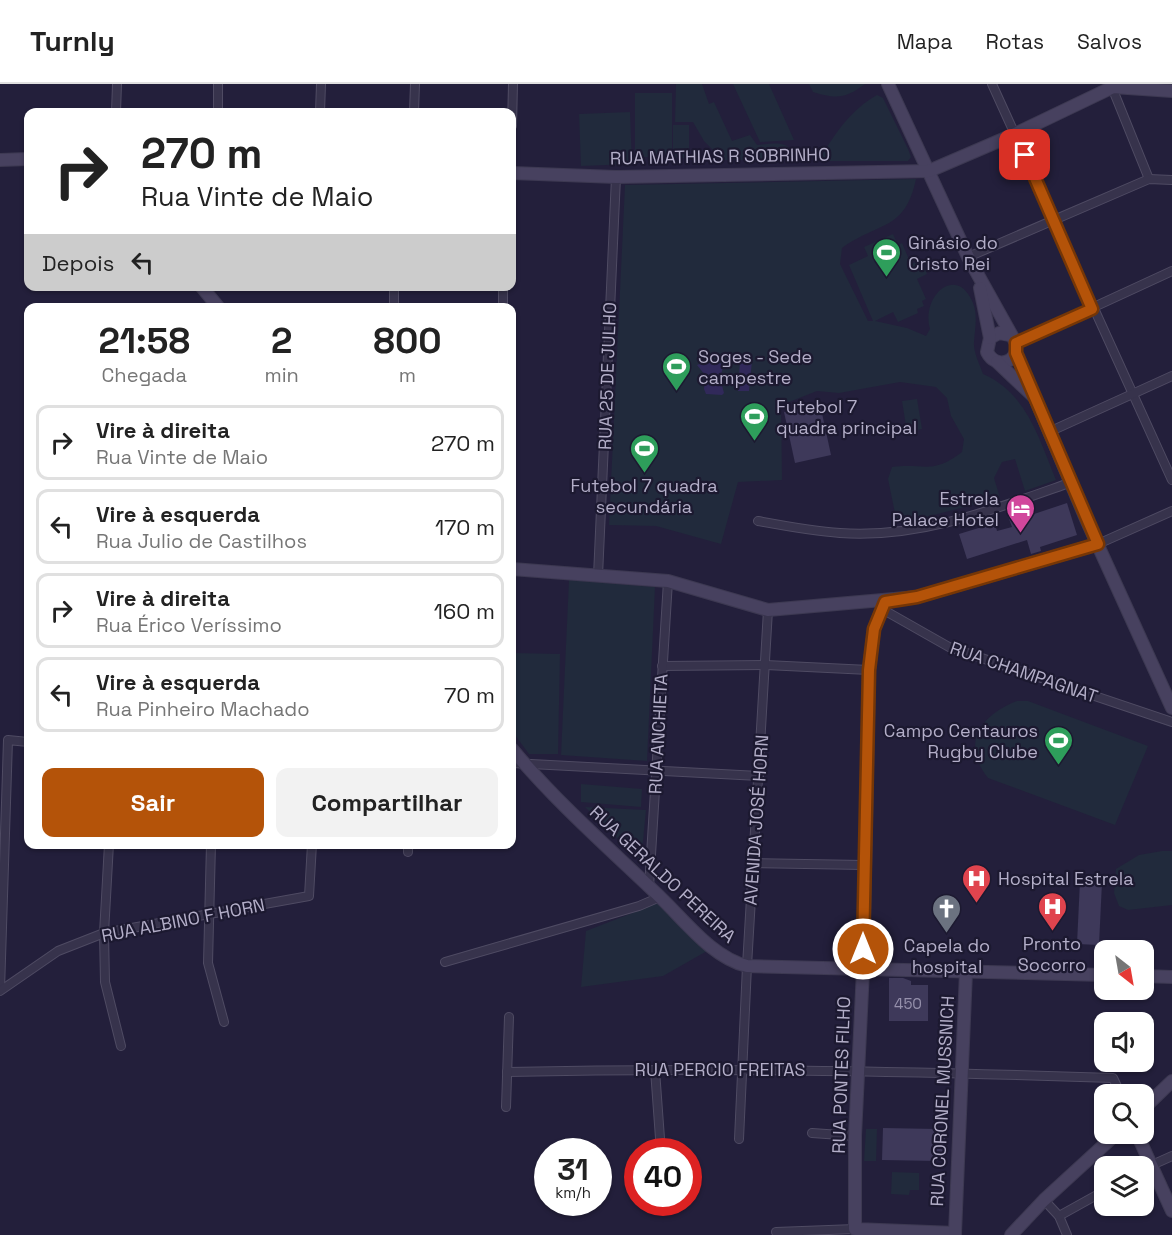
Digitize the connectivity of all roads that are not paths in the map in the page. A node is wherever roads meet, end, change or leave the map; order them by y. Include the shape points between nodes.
1 (117, 84) edge
2 (218, 84) edge
3 (321, 84) edge
4 (415, 84) edge
5 (513, 84) edge
6 (888, 84) edge
7 (992, 84) edge
8 (1112, 86) edge
9 (1172, 91) edge
10 (116, 108) edge
11 (218, 108) edge
12 (320, 108) edge
13 (414, 108) edge
14 (512, 108) edge
15 (1015, 134) junction
16 (24, 159) edge
17 (0, 160) edge
18 (929, 171) junction
19 (516, 173) edge
20 (616, 177) junction
21 (1149, 179) junction
22 (1172, 180) edge
23 (1054, 219) junction
24 (968, 257) junction
25 (1172, 271) edge
26 (977, 275) junction
27 (205, 291) edge
28 (215, 303) edge
29 (1092, 309) junction
30 (990, 338) junction
31 (1014, 343) junction
32 (997, 362) junction
33 (1172, 376) edge
34 (1132, 393) junction
35 (1037, 400) junction
36 (1052, 431) junction
37 (1172, 480) edge
38 (1072, 482) junction
39 (1172, 511) edge
40 (759, 521) dead end
41 (1098, 544) junction
42 (516, 569) edge
43 (598, 576) junction
44 (668, 581) junction
45 (883, 605) junction
46 (768, 610) junction
47 (766, 664) junction
48 (662, 666) junction
49 (869, 670) junction
50 (1171, 705) edge
51 (1172, 722) edge
52 (24, 742) edge
53 (518, 763) edge
54 (656, 772) junction
55 (759, 776) junction
56 (109, 849) edge
57 (211, 849) edge
58 (312, 849) edge
59 (754, 863) junction
60 (863, 865) junction
61 (649, 887) junction
62 (660, 897) junction
63 (208, 913) junction
64 (104, 933) junction
65 (445, 962) dead end
66 (747, 966) junction
67 (863, 970) junction
68 (966, 972) junction
69 (1094, 975) edge
70 (1154, 976) edge
71 (1172, 977) edge
72 (0, 991) edge
73 (508, 1017) dead end
74 (224, 1022) dead end
75 (121, 1046) dead end
76 (742, 1069) junction
77 (655, 1070) junction
78 (859, 1070) junction
79 (507, 1072) junction
80 (960, 1073) junction
81 (1172, 1081) edge
82 (1116, 1084) edge
83 (1154, 1098) edge
84 (506, 1107) dead end
85 (812, 1133) dead end
86 (855, 1136) junction
87 (660, 1138) edge
88 (739, 1139) dead end
89 (1105, 1144) edge
90 (1172, 1155) edge
91 (1154, 1164) edge
92 (1154, 1179) edge
93 (1094, 1197) edge
94 (1044, 1200) junction
95 (1172, 1211) edge
96 (1059, 1216) junction
97 (855, 1229) junction
98 (776, 1232) dead end
99 (955, 1234) edge
100 (1011, 1235) edge
101 (1067, 1235) edge

1 - 10 street
2 - 11 street
3 - 12 street
4 - 13 street
5 - 14 street
6 - 18 main road
7 - 15 street
8 - 9 main road
8 - 15 main road
8 - 21 street
15 - 18 main road
15 - 23 street
16 - 17 main road
18 - 20 main road, RUA MATHIAS R SOBRINHO
18 - 24 main road
19 - 20 main road, RUA MATHIAS R SOBRINHO
20 - 43 street, RUA 25 DE JULHO
21 - 22 street
21 - 23 street
23 - 24 street
23 - 29 street
24 - 26 main road
25 - 29 street
26 - 30 main road
26 - 31 main road
27 - 28 main road
29 - 31 street
29 - 34 street
30 - 31 main road via 999,333
30 - 32 main road via 987,352
31 - 32 main road via 1006,363
31 - 35 main road
32 - 35 main road
33 - 34 street
34 - 36 street
34 - 37 street
35 - 36 main road
36 - 38 main road
38 - 40 street via 987,512 923,527 842,534
38 - 41 main road
39 - 41 street
41 - 45 main road
41 - 50 main road
42 - 43 main road
43 - 44 main road
44 - 46 main road
44 - 48 street, RUA ANCHIETA
45 - 46 main road
45 - 49 main road, RUA PONTES FILHO via 874,629
45 - 51 street, RUA CHAMPAGNAT via 949,646
46 - 47 street, AVENIDA JOSÉ HORN
47 - 48 street
47 - 49 street
47 - 55 street, AVENIDA JOSÉ HORN
48 - 54 street, RUA ANCHIETA
49 - 60 main road, RUA PONTES FILHO
52 - 72 street via 8,740
53 - 54 street
53 - 61 main road, RUA GERALDO PEREIRA
54 - 55 street
54 - 61 street, RUA ANCHIETA
55 - 59 street, AVENIDA JOSÉ HORN
56 - 64 street
57 - 63 street
58 - 63 street, RUA ALBINO F HORN via 309,896
59 - 60 street
59 - 66 street, AVENIDA JOSÉ HORN
60 - 67 main road, RUA PONTES FILHO
61 - 62 main road, RUA GERALDO PEREIRA
62 - 65 street
62 - 66 main road, RUA GERALDO PEREIRA via 724,957
63 - 64 street, RUA ALBINO F HORN
63 - 74 street via 208,963
64 - 72 street, RUA ALBINO F HORN via 58,951
64 - 75 street via 105,982
66 - 67 main road, RUA GERALDO PEREIRA
66 - 76 street, AVENIDA JOSÉ HORN
67 - 68 main road, RUA GERALDO PEREIRA
67 - 78 main road, RUA PONTES FILHO
68 - 69 main road, RUA GERALDO PEREIRA
68 - 80 main road, RUA CORONEL MUSSNICH
70 - 71 main road
73 - 79 street
76 - 77 street, RUA PERCIO FREITAS
76 - 78 street, RUA PERCIO FREITAS
76 - 88 street, AVENIDA JOSÉ HORN
77 - 79 street, RUA PERCIO FREITAS
77 - 87 street
78 - 80 street, RUA PERCIO FREITAS
78 - 86 main road, RUA PONTES FILHO
79 - 84 street
80 - 82 street, RUA PERCIO FREITAS via 1113,1078
80 - 99 main road, RUA CORONEL MUSSNICH
81 - 83 main road
85 - 86 street
86 - 97 main road, RUA PONTES FILHO
89 - 94 main road
90 - 91 street
92 - 95 main road
93 - 96 street
94 - 96 street
94 - 100 main road
96 - 101 street
97 - 98 street
97 - 99 main road

